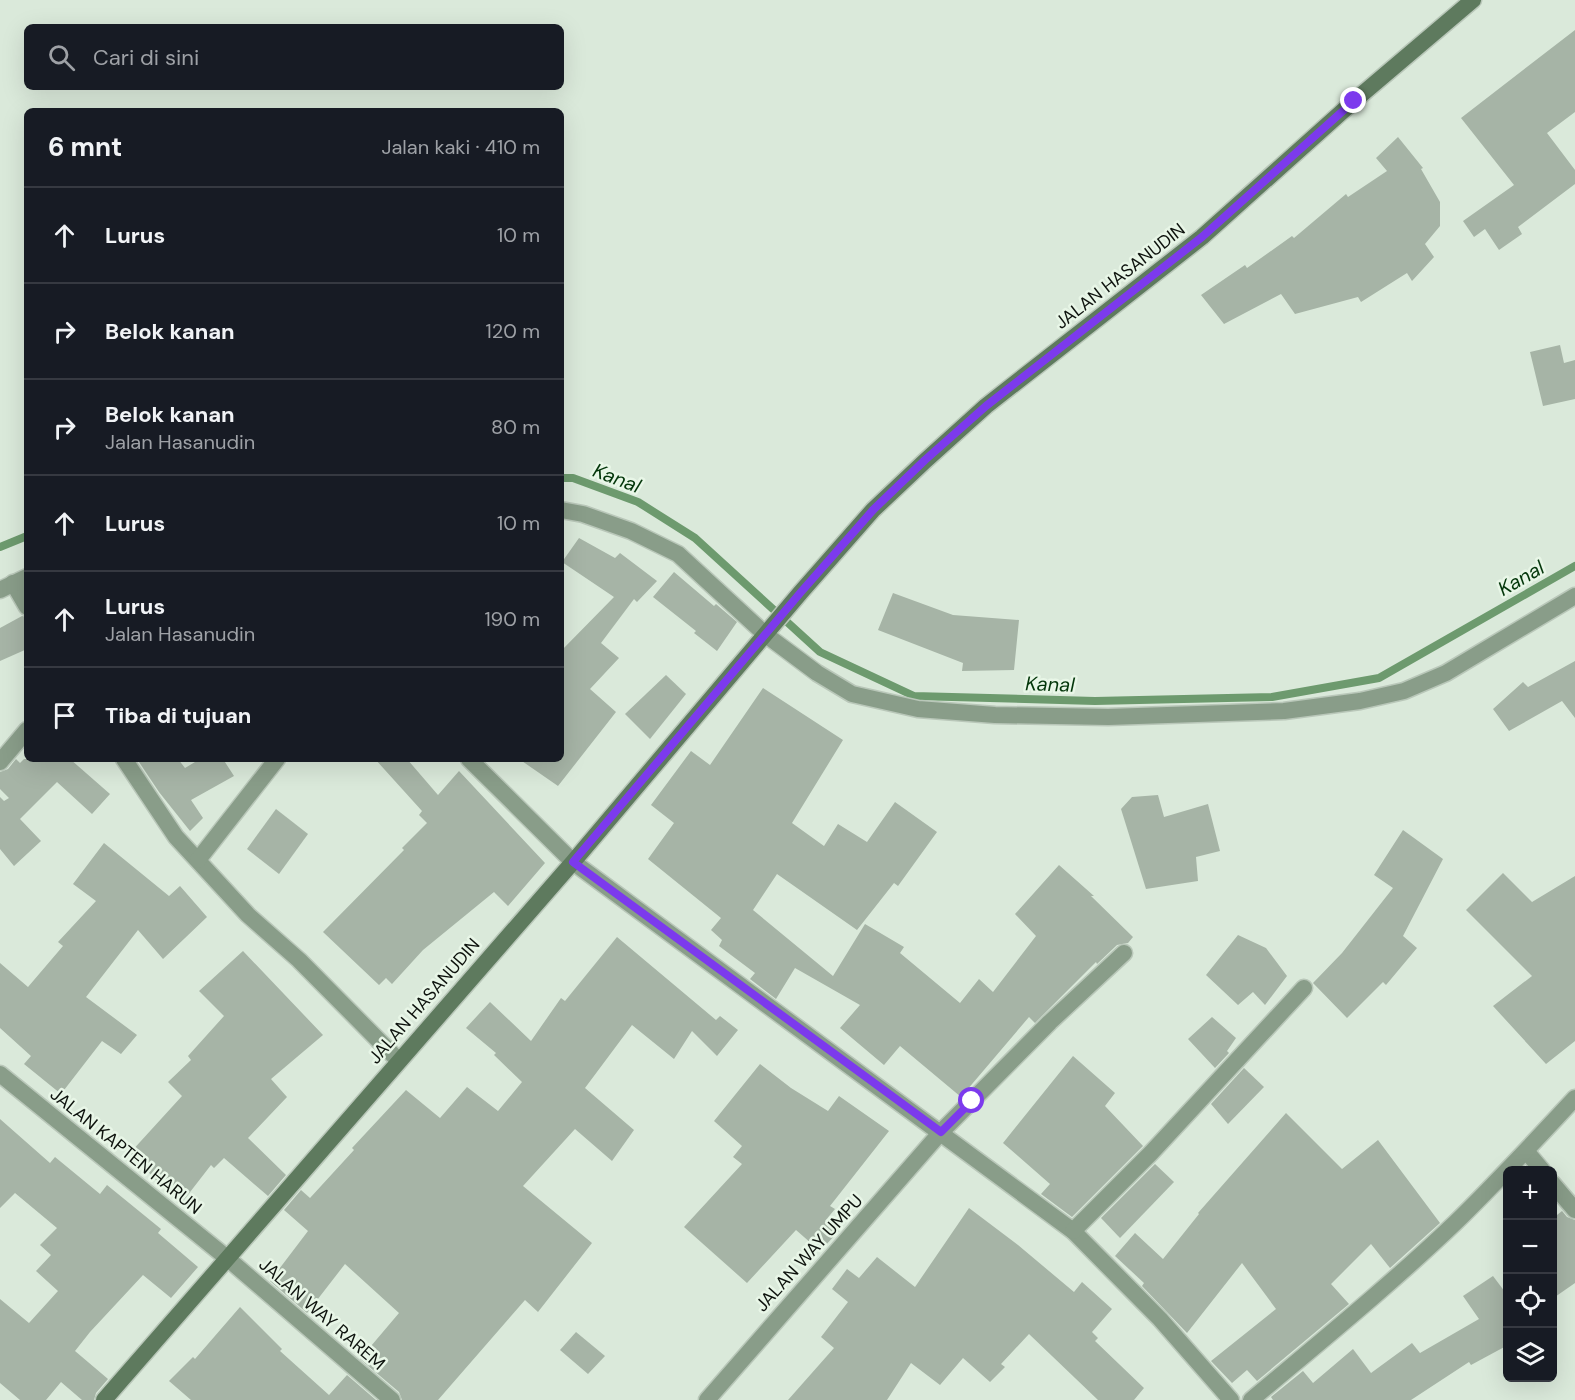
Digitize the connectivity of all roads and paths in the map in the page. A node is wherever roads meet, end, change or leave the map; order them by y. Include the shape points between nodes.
1 (1473, 0) edge
2 (564, 511) edge
3 (13, 583) edge
4 (1575, 596) edge
5 (24, 602) edge
6 (769, 631) junction
7 (24, 734) edge
8 (0, 762) edge
9 (126, 762) edge
10 (275, 762) edge
11 (472, 762) edge
12 (198, 860) junction
13 (573, 862) junction
14 (1125, 953) dead end
15 (1304, 988) dead end
16 (398, 1060) junction
17 (0, 1074) edge
18 (1575, 1098) edge
19 (941, 1132) junction
20 (1526, 1151) junction
21 (1539, 1166) edge
22 (1557, 1189) edge
23 (1575, 1210) edge
24 (1073, 1231) junction
25 (227, 1258) junction
26 (104, 1400) edge
27 (392, 1400) edge
28 (707, 1400) edge
29 (1231, 1400) edge
30 (1251, 1400) edge

1 - 6 main road, JALAN HASANUDIN via 1202,237 986,406 925,460 873,510
2 - 6 street via 632,531 678,554
3 - 5 street
4 - 6 street via 1446,674 1404,691 1284,711 1108,717 918,709 852,694 817,674
6 - 13 main road, JALAN HASANUDIN
7 - 8 street
9 - 12 street via 176,837
10 - 12 street
11 - 13 street
12 - 16 street
13 - 16 main road, JALAN HASANUDIN
13 - 19 street
14 - 19 street, JALAN WAY UMPU
15 - 24 street
16 - 25 main road, JALAN HASANUDIN
17 - 25 street, JALAN KAPTEN HARUN
18 - 20 street
19 - 24 street
19 - 28 street, JALAN WAY UMPU
20 - 21 street
20 - 30 street via 1389,1283
22 - 23 street
24 - 29 street via 1160,1319
25 - 26 main road, JALAN HASANUDIN
25 - 27 street, JALAN WAY RAREM

